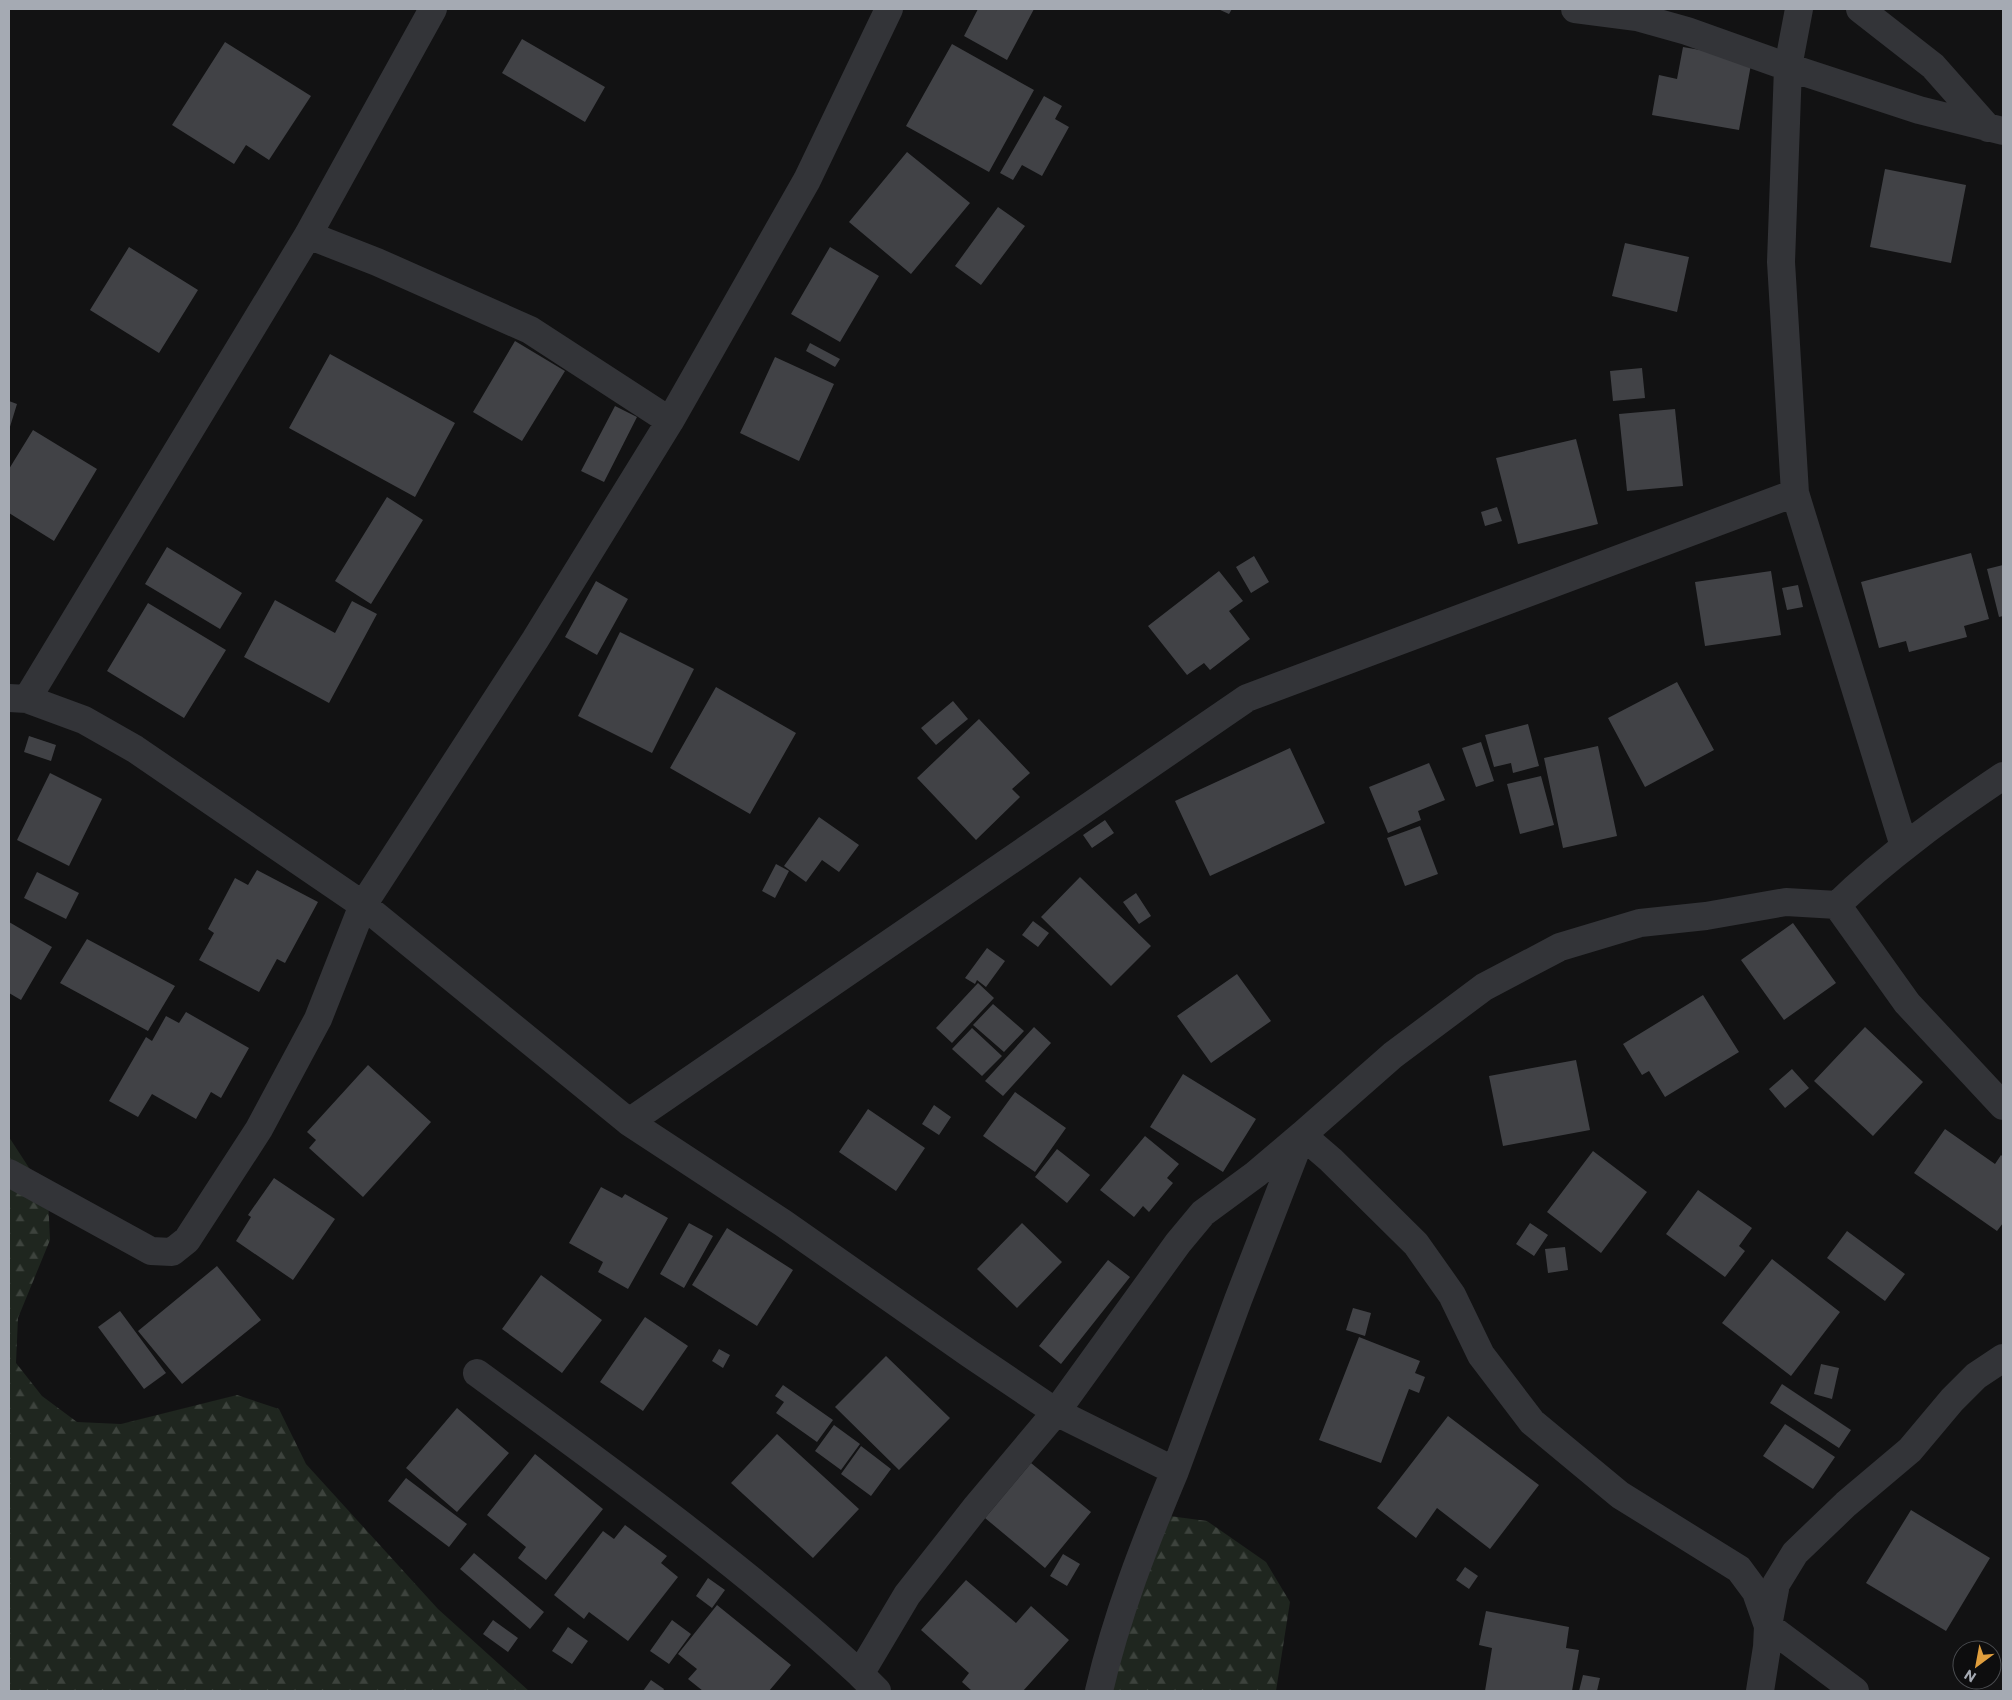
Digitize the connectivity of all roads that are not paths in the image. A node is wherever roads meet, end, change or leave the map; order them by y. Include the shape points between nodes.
1 (433, 9) edge
2 (889, 9) edge
3 (1575, 9) edge
4 (1800, 9) edge
5 (1860, 9) edge
6 (1788, 67) junction
7 (1996, 129) edge
8 (308, 235) junction
9 (670, 422) junction
10 (1795, 493) junction
11 (18, 698) edge
12 (2003, 776) edge
13 (1904, 846) junction
14 (363, 905) junction
15 (1837, 905) junction
16 (2003, 1106) edge
17 (629, 1122) junction
18 (1302, 1135) junction
19 (9, 1173) edge
20 (2003, 1358) edge
21 (477, 1373) dead end
22 (1056, 1412) junction
23 (1175, 1471) junction
24 (1768, 1626) junction
25 (868, 1683) edge
26 (1099, 1691) edge
27 (1760, 1691) edge
28 (1855, 1691) edge

1 - 8 street
2 - 9 street via 807,180
3 - 6 street via 1646,19
4 - 6 street
5 - 7 street via 1933,66
6 - 7 street via 1919,110
6 - 10 street via 1781,262
8 - 9 street via 530,330
8 - 11 street
9 - 14 street
10 - 13 street
10 - 17 street via 1247,698
11 - 14 street via 84,720 135,749
12 - 13 street
13 - 15 street
14 - 17 street
14 - 19 street via 318,1019 259,1129 187,1240 172,1252 152,1251
15 - 16 street via 1907,1003
15 - 18 street via 1786,902 1640,923 1560,947 1484,986 1393,1055
17 - 22 street via 783,1223
18 - 22 street via 1203,1213
18 - 23 street
18 - 24 street via 1416,1244 1452,1295 1481,1355 1532,1422 1620,1494 1739,1569 1756,1592
20 - 24 street via 1976,1376 1910,1450 1795,1553 1776,1584
21 - 25 street via 665,1511 807,1625
22 - 23 street
22 - 25 street via 907,1595
23 - 26 street via 1139,1557
24 - 27 street
24 - 28 street

